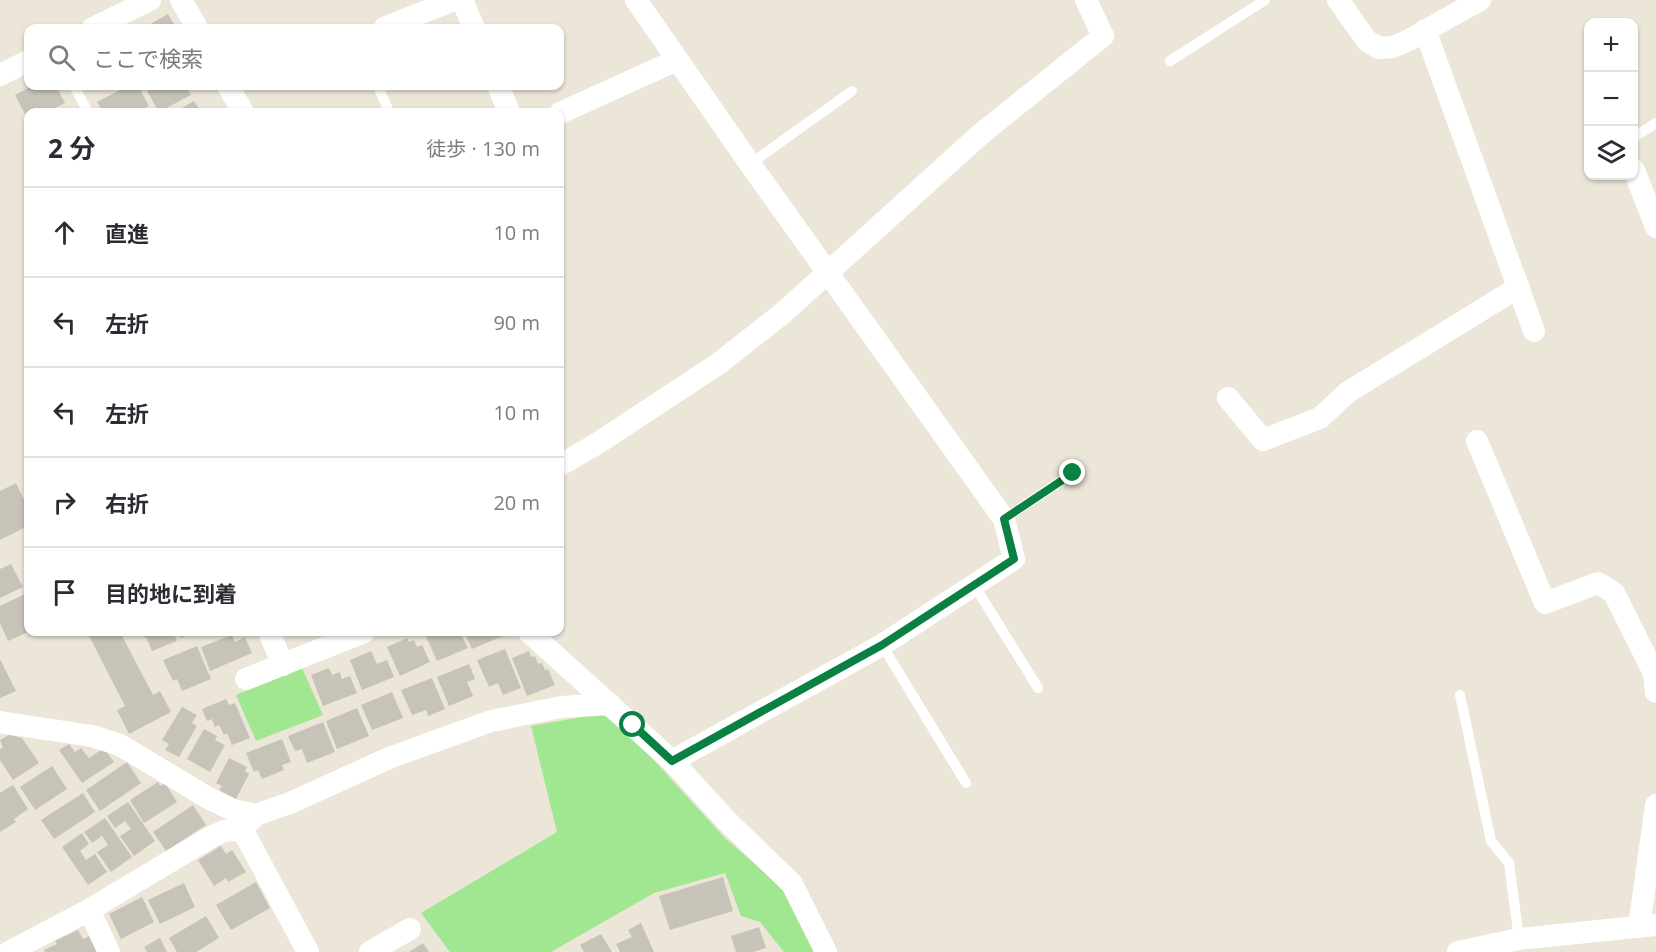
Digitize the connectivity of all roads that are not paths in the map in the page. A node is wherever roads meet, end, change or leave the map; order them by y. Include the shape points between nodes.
1 (150, 0) edge
2 (181, 0) edge
3 (454, 0) edge
4 (462, 0) edge
5 (636, 0) edge
6 (1086, 0) edge
7 (1265, 0) edge
8 (1338, 0) edge
9 (1480, 0) edge
10 (101, 24) edge
11 (195, 24) edge
12 (394, 24) edge
13 (472, 24) edge
14 (1425, 30) junction
15 (677, 60) junction
16 (1170, 61) dead end
17 (24, 63) edge
18 (0, 75) edge
19 (76, 90) edge
20 (380, 90) edge
21 (500, 90) edge
22 (852, 91) dead end
23 (86, 108) edge
24 (387, 108) edge
25 (507, 108) edge
26 (564, 112) edge
27 (1656, 123) edge
28 (1638, 134) edge
29 (750, 164) junction
30 (1638, 180) edge
31 (1656, 227) edge
32 (828, 271) junction
33 (1519, 287) junction
34 (1534, 331) dead end
35 (1228, 398) dead end
36 (1476, 441) dead end
37 (564, 463) edge
38 (1073, 473) dead end
39 (1004, 519) junction
40 (974, 585) junction
41 (271, 636) edge
42 (354, 636) edge
43 (534, 636) edge
44 (882, 645) junction
45 (283, 665) junction
46 (246, 679) dead end
47 (1038, 688) dead end
48 (1656, 692) edge
49 (1460, 695) dead end
50 (610, 704) junction
51 (0, 722) edge
52 (672, 761) junction
53 (966, 783) dead end
54 (1656, 805) edge
55 (249, 822) junction
56 (89, 910) junction
57 (1647, 926) edge
58 (410, 929) dead end
59 (1519, 939) junction
60 (9, 952) edge
61 (109, 952) edge
62 (308, 952) edge
63 (370, 952) edge
64 (826, 952) edge
65 (1458, 952) edge

1 - 10 street
2 - 11 street
3 - 12 street
4 - 13 street
5 - 15 street
6 - 32 street via 1103,36 982,133
7 - 16 lane
8 - 14 street via 1366,41 1378,48 1393,47
9 - 14 street
14 - 33 street
15 - 26 street
15 - 29 street
17 - 18 street
19 - 23 lane
20 - 24 lane
21 - 25 street
22 - 29 lane
27 - 28 lane
29 - 32 street
30 - 31 street
32 - 37 street via 783,313 718,364
32 - 39 street
33 - 34 street
33 - 35 street via 1348,392 1320,418 1282,433 1263,440
36 - 48 street via 1545,603 1598,583 1614,593 1654,673
38 - 39 lane
39 - 40 street via 1014,559
40 - 44 street
40 - 47 lane
41 - 45 street
42 - 45 street
43 - 50 street
44 - 52 street
44 - 53 lane
45 - 46 street
49 - 59 lane via 1491,841 1509,863
50 - 52 street
50 - 55 street via 561,707 491,721 389,758
51 - 55 street via 92,736 120,745
52 - 64 street via 792,884
54 - 57 street
55 - 56 street via 211,837
55 - 62 street
56 - 60 street
56 - 61 street
57 - 59 street
58 - 63 street
59 - 65 street

